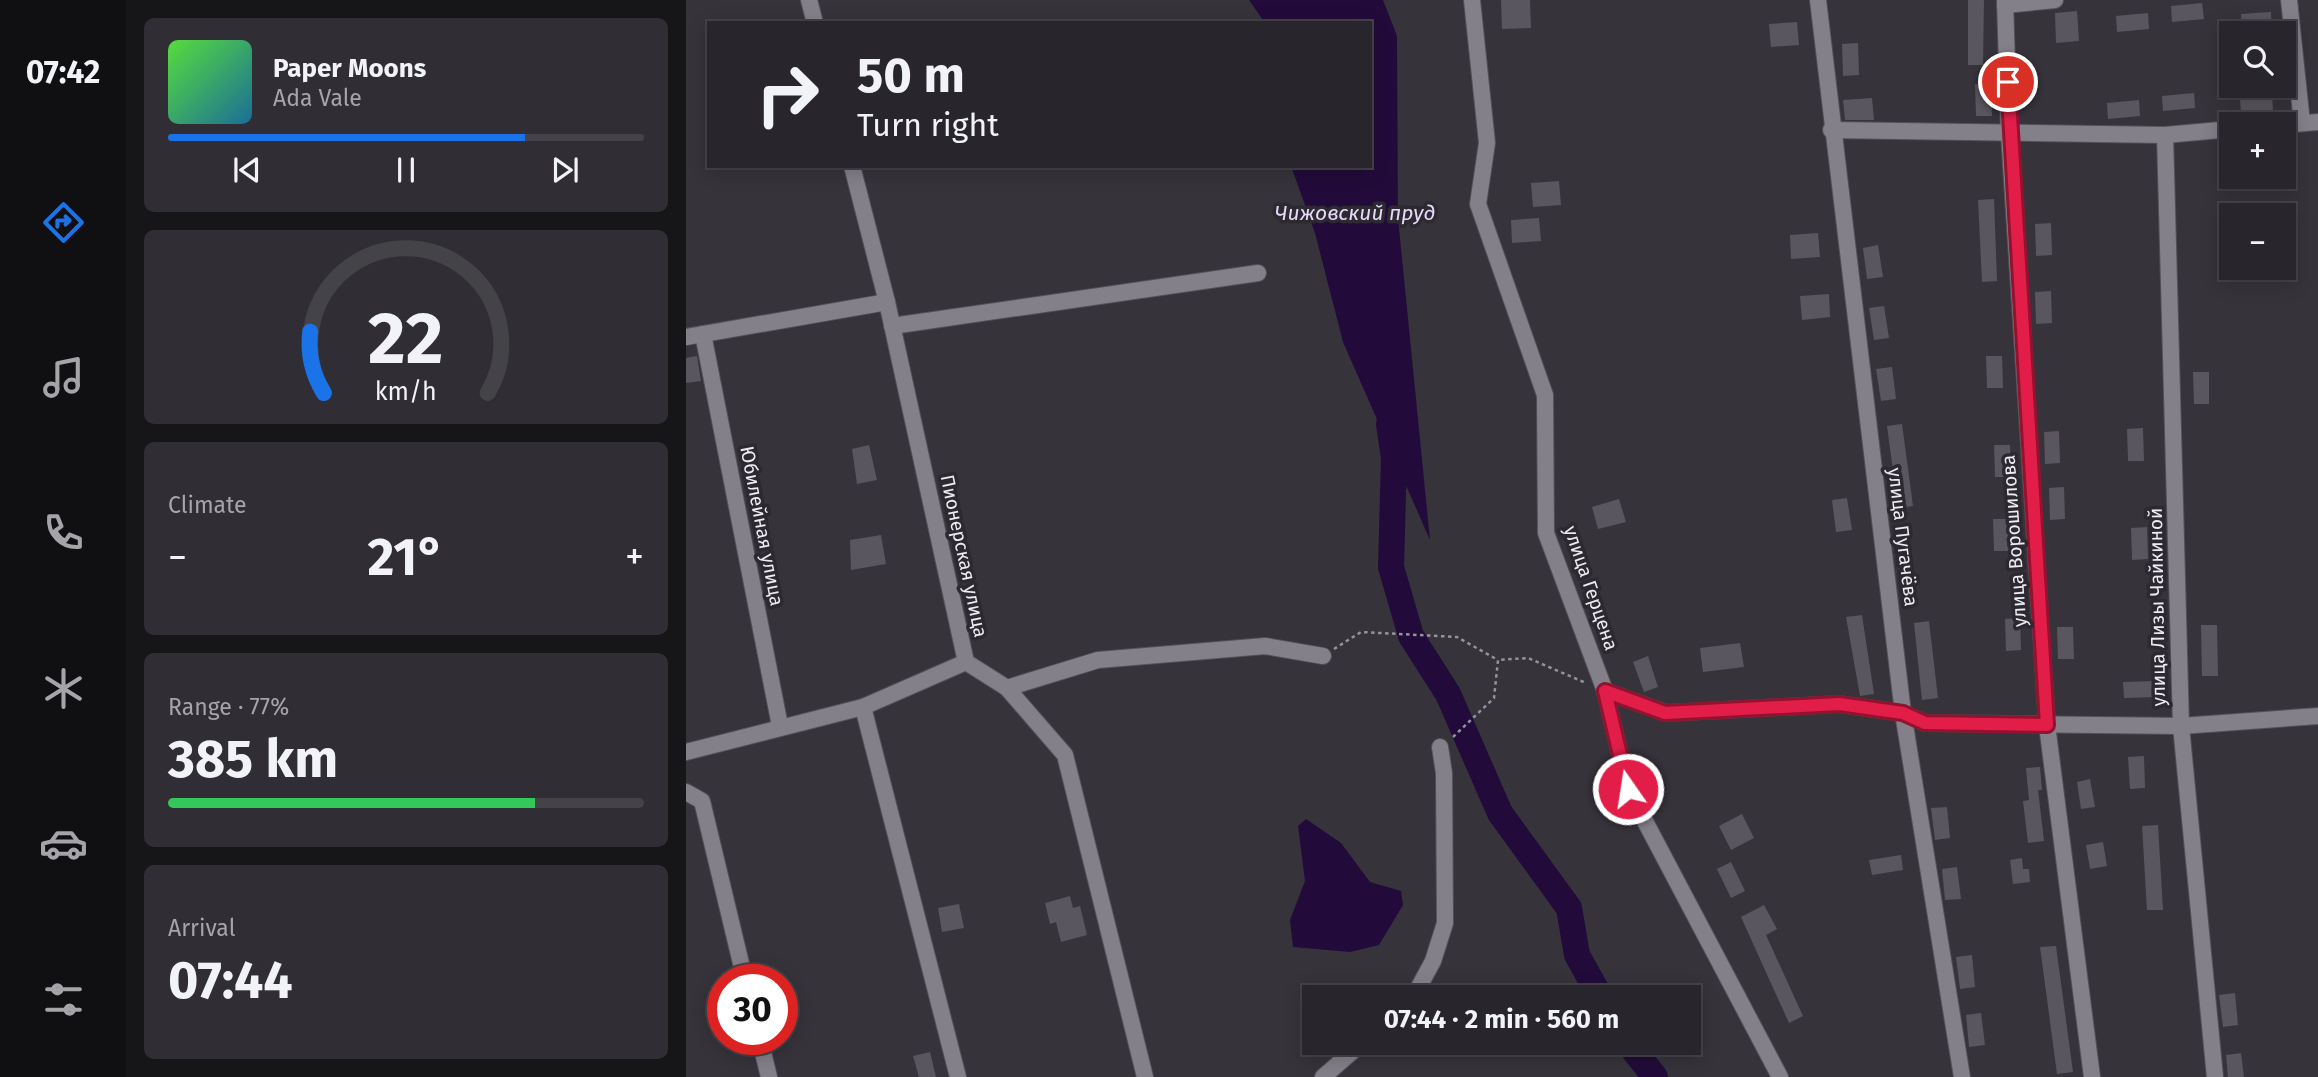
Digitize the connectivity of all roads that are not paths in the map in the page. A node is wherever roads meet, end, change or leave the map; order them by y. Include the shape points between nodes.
1 (809, 0) edge
2 (1472, 0) edge
3 (1818, 0) edge
4 (2055, 0) edge
5 (2289, 0) edge
6 (2005, 3) edge
7 (814, 21) edge
8 (2310, 123) edge
9 (1831, 130) junction
10 (2219, 130) edge
11 (2009, 133) junction
12 (2165, 135) junction
13 (853, 168) edge
14 (1258, 273) dead end
15 (887, 302) junction
16 (892, 326) junction
17 (703, 334) junction
18 (686, 337) edge
19 (1323, 656) road end
20 (966, 662) junction
21 (1007, 688) junction
22 (1605, 691) junction
23 (863, 707) junction
24 (1903, 713) junction
25 (2318, 716) edge
26 (2047, 725) junction
27 (780, 726) junction
28 (2181, 726) junction
29 (1440, 747) road end
30 (686, 752) edge
31 (686, 792) edge
32 (741, 964) edge
33 (1420, 985) edge
34 (764, 1055) edge
35 (1349, 1055) edge
36 (769, 1077) edge
37 (958, 1077) edge
38 (1145, 1077) edge
39 (1323, 1077) edge
40 (1780, 1077) edge
41 (1962, 1077) edge
42 (2092, 1077) edge
43 (2215, 1077) edge

1 - 7 street
2 - 22 street, улица Герцена via 1487,143 1478,204 1545,395 1546,533
3 - 9 street, улица Пугачёва
4 - 6 street
5 - 8 street
6 - 11 street, улица Ворошилова
9 - 11 street
9 - 24 street, улица Пугачёва
10 - 12 street
11 - 12 street
11 - 26 street, улица Ворошилова
12 - 28 street, улица Лизы Чайкиной
13 - 15 street, Пионерская улица
14 - 16 street
15 - 16 street, Пионерская улица
15 - 17 street
16 - 20 street, Пионерская улица
17 - 18 street
17 - 27 street, Юбилейная улица
19 - 21 street via 1265,646 1098,660
20 - 21 street, Пионерская улица
20 - 23 street
21 - 38 street, Пионерская улица via 1065,755
22 - 24 street via 1665,713 1839,704
22 - 40 street, улица Герцена via 1628,789
23 - 27 street
23 - 37 street
24 - 26 street via 1925,723
24 - 41 street, улица Пугачёва
25 - 28 street
26 - 28 street
26 - 42 street, улица Ворошилова
27 - 30 street
28 - 43 street, улица Лизы Чайкиной
29 - 33 street via 1445,923
31 - 32 street via 702,801
34 - 36 street
35 - 39 street

